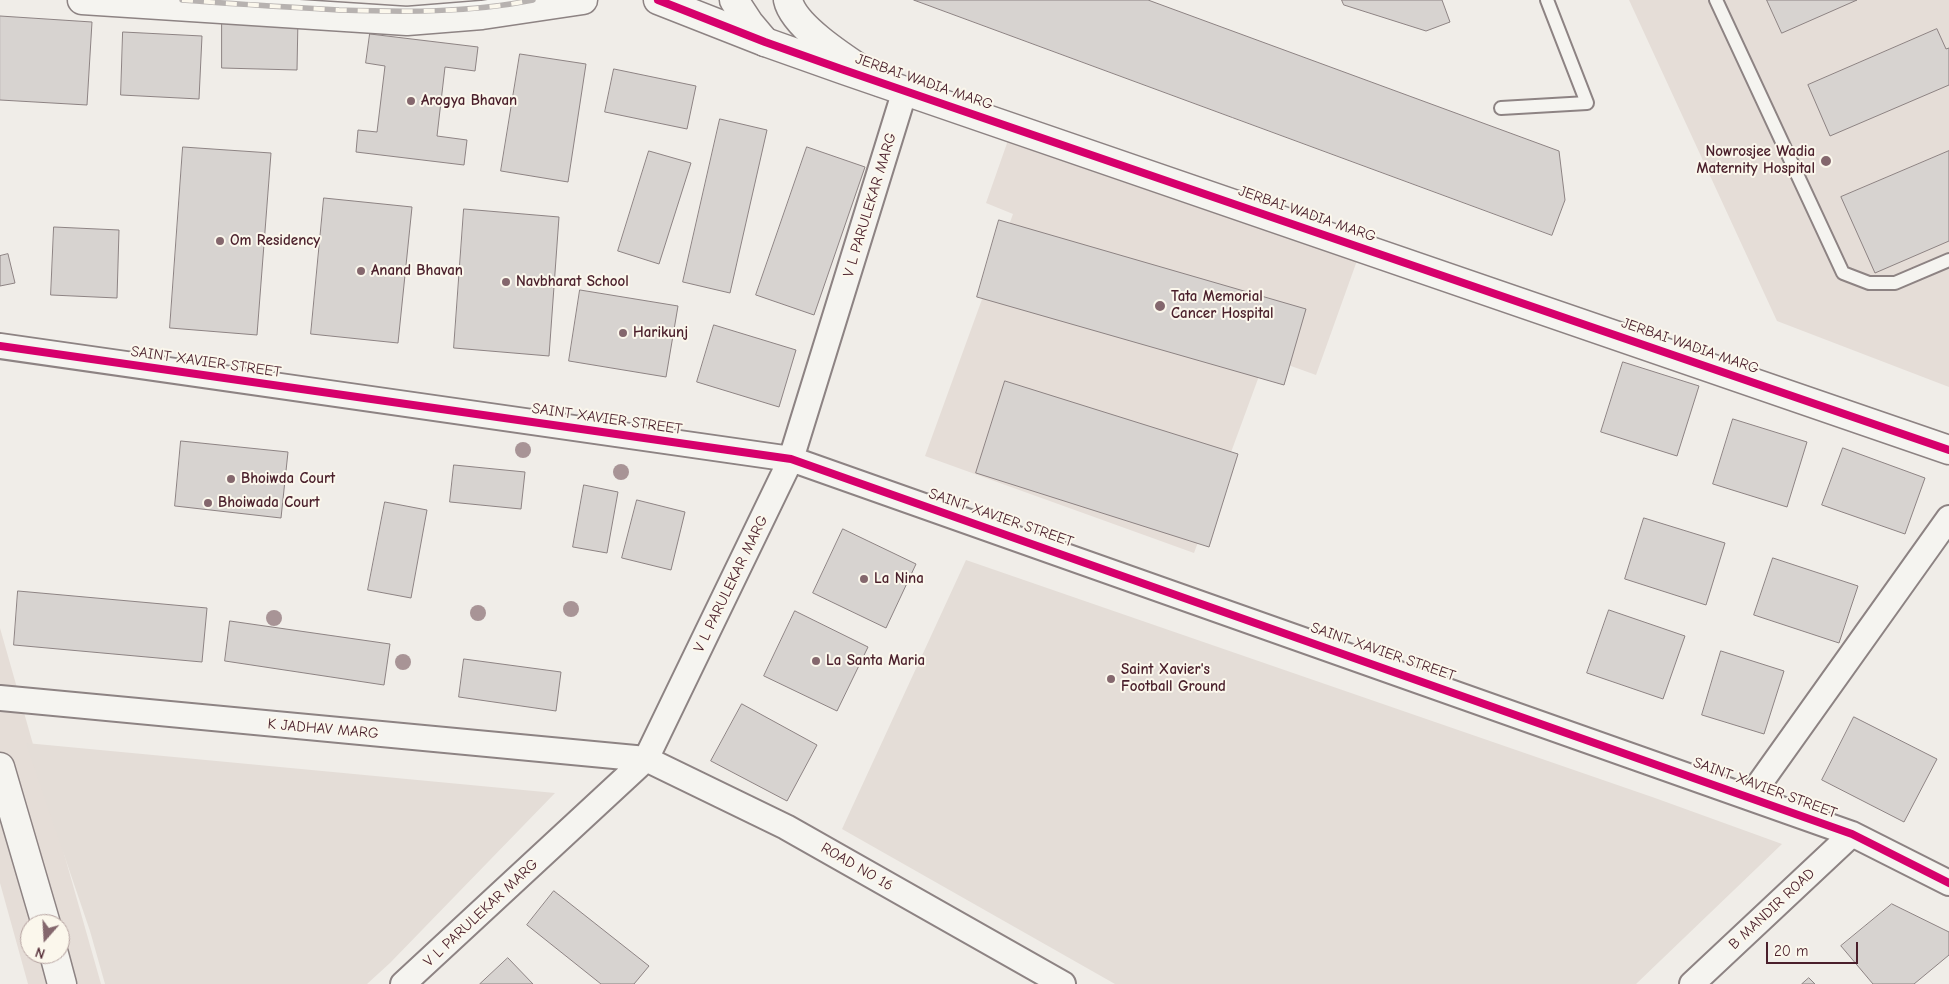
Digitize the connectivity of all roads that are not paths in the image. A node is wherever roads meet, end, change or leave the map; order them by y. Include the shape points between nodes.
1 (82, 0) edge
2 (583, 0) edge
3 (658, 0) edge
4 (734, 0) edge
5 (788, 0) edge
6 (1547, 0) edge
7 (1716, 0) edge
8 (765, 42) junction
9 (880, 82) junction
10 (905, 90) junction
11 (1501, 108) dead end
12 (1949, 260) edge
13 (0, 346) edge
14 (1949, 450) edge
15 (791, 458) junction
16 (1949, 518) edge
17 (0, 698) edge
18 (646, 759) junction
19 (0, 767) edge
20 (1750, 796) junction
21 (1852, 834) junction
22 (1949, 883) edge
23 (43, 914) edge
24 (57, 964) edge
25 (62, 984) edge
26 (403, 984) edge
27 (1063, 984) edge
28 (1692, 984) edge

1 - 2 street via 408,21 482,15
3 - 8 street, JERBAI WADIA MARG
4 - 8 street
5 - 9 street via 802,24
6 - 11 lane via 1587,102
7 - 12 lane via 1843,273 1870,283 1895,283
8 - 9 street, JERBAI WADIA MARG
9 - 10 street, JERBAI WADIA MARG
10 - 14 street, JERBAI WADIA MARG
10 - 15 street, V L PARULEKAR MARG
13 - 15 street, SAINT XAVIER STREET
15 - 18 street, V L PARULEKAR MARG
15 - 20 street, SAINT XAVIER STREET
16 - 20 street
17 - 18 street, K JADHAV MARG
18 - 26 street, V L PARULEKAR MARG
18 - 27 street, ROAD NO 16 via 786,827
19 - 23 street
20 - 21 street, SAINT XAVIER STREET
21 - 22 street, SAINT XAVIER STREET
21 - 28 street, B MANDIR ROAD
24 - 25 street

